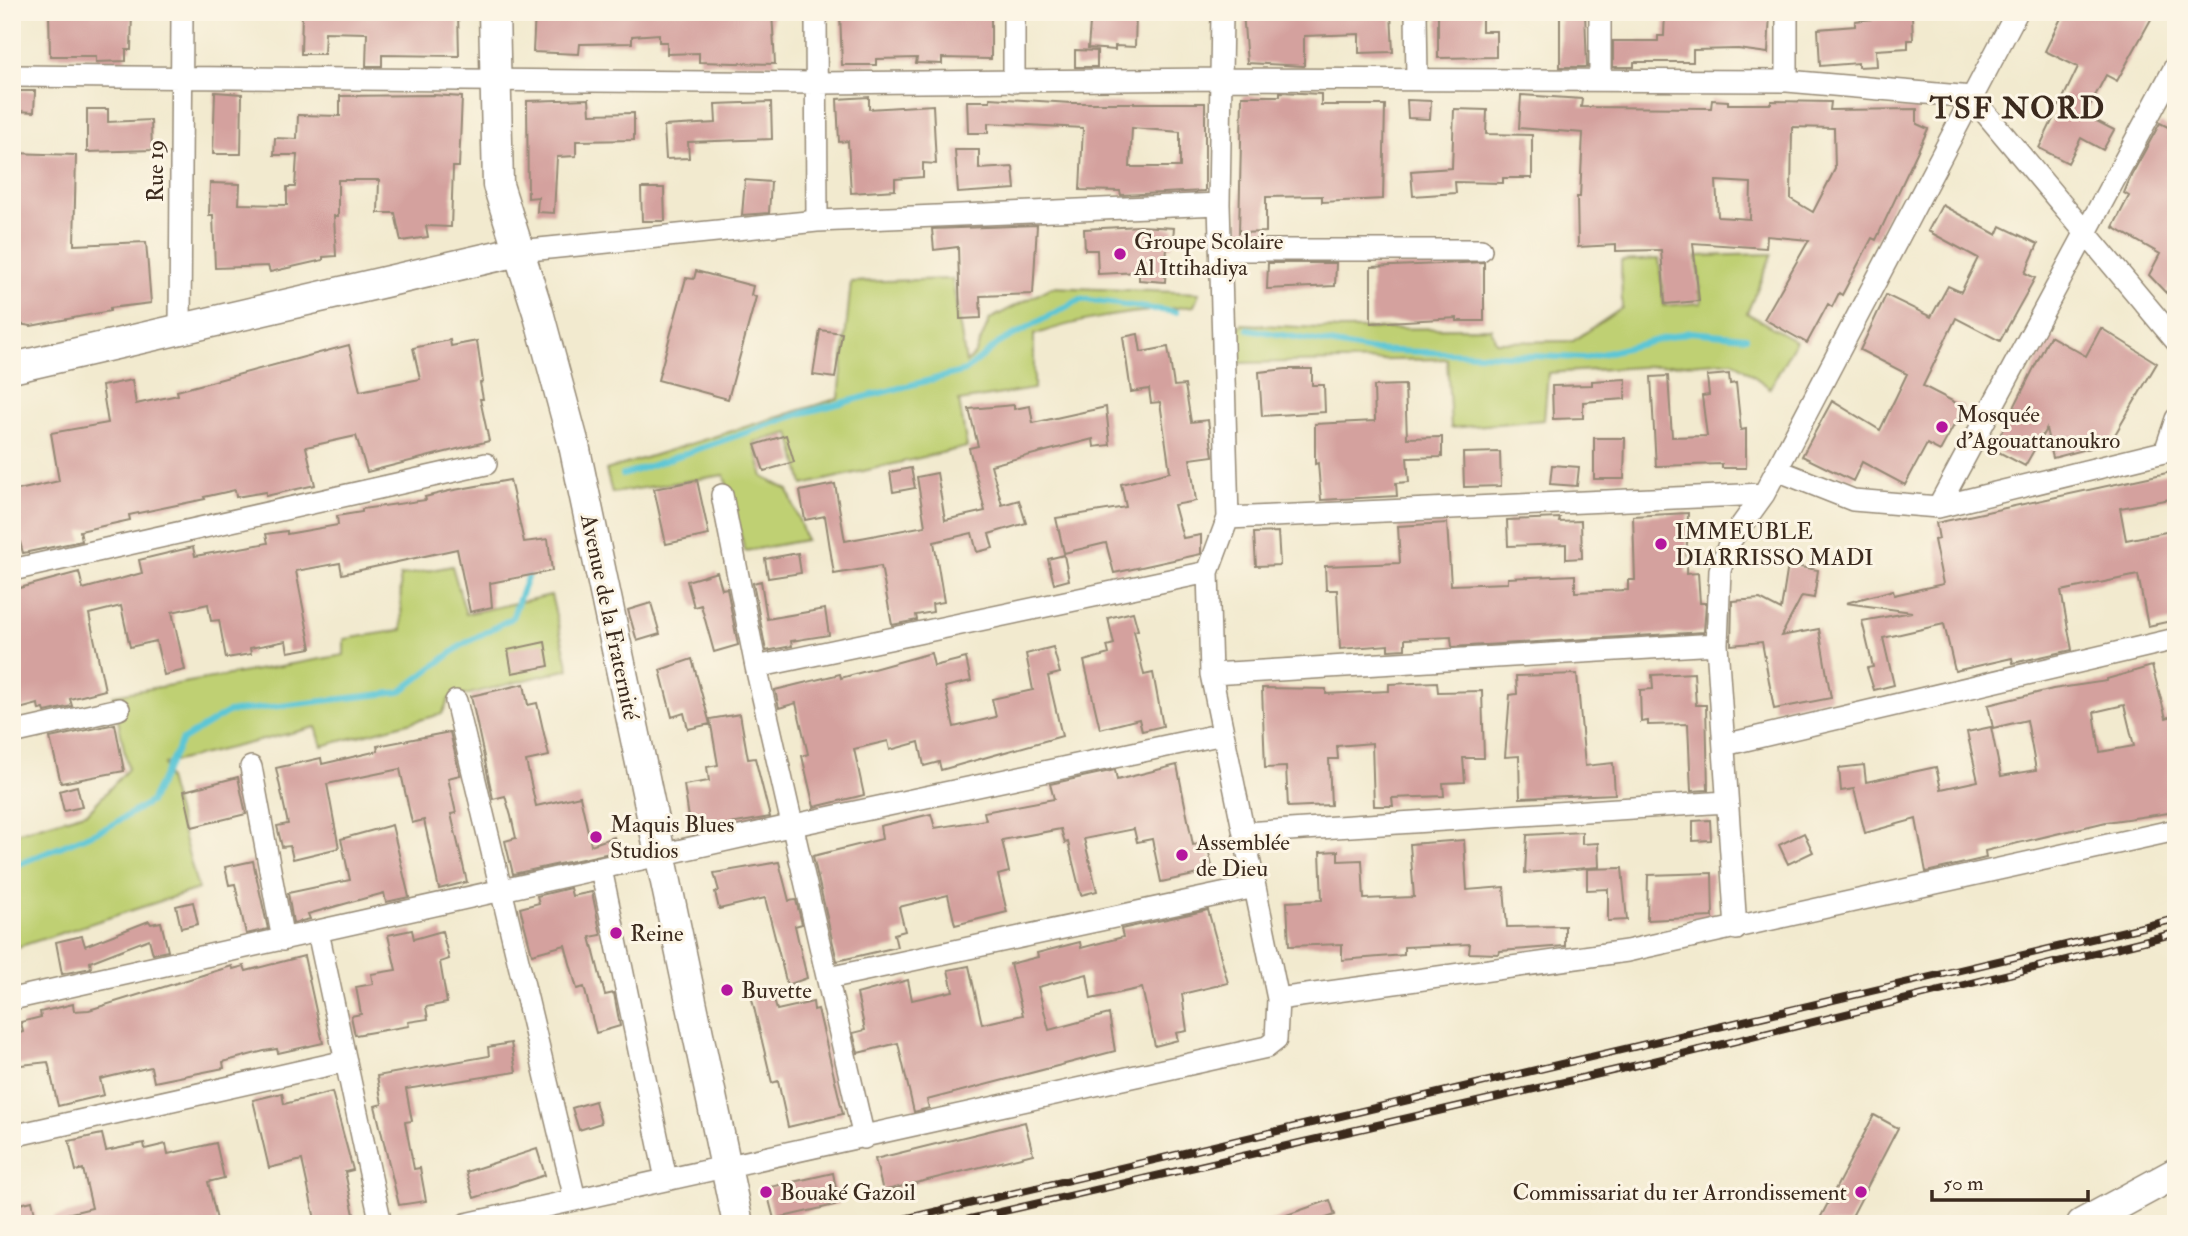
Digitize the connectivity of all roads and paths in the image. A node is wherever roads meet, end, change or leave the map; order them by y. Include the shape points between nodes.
1 (182, 12) edge
2 (494, 12) edge
3 (816, 12) edge
4 (1014, 12) edge
5 (1222, 12) edge
6 (1416, 12) edge
7 (1600, 12) edge
8 (1787, 12) edge
9 (2017, 12) edge
10 (2176, 65) edge
11 (12, 76) edge
12 (181, 77) junction
13 (1222, 79) junction
14 (1417, 79) junction
15 (493, 80) junction
16 (1600, 80) junction
17 (1787, 81) junction
18 (1014, 82) junction
19 (817, 83) junction
20 (1972, 97) junction
21 (1219, 204) junction
22 (817, 220) junction
23 (2085, 230) junction
24 (1221, 250) junction
25 (1481, 250) dead end
26 (519, 251) junction
27 (180, 330) junction
28 (2176, 341) edge
29 (12, 369) edge
30 (2176, 419) edge
31 (2170, 451) edge
32 (486, 464) dead end
33 (1777, 470) junction
34 (1764, 494) junction
35 (722, 495) dead end
36 (1938, 507) junction
37 (1228, 518) junction
38 (12, 570) edge
39 (1208, 572) junction
40 (2176, 639) edge
41 (1717, 644) junction
42 (756, 667) junction
43 (1211, 674) junction
44 (456, 701) dead end
45 (119, 709) dead end
46 (12, 733) edge
47 (1223, 734) junction
48 (1724, 745) junction
49 (251, 766) dead end
50 (1726, 802) junction
51 (794, 825) junction
52 (2176, 830) edge
53 (1244, 833) junction
54 (660, 855) junction
55 (601, 869) junction
56 (1255, 887) junction
57 (501, 891) junction
58 (1736, 929) junction
59 (318, 932) junction
60 (283, 940) junction
61 (828, 978) junction
62 (12, 999) edge
63 (1278, 999) junction
64 (346, 1061) junction
65 (12, 1136) edge
66 (864, 1138) junction
67 (726, 1166) junction
68 (2176, 1173) edge
69 (666, 1179) junction
70 (575, 1199) junction
71 (381, 1224) edge
72 (466, 1224) edge
73 (738, 1224) edge
74 (2082, 1224) edge

1 - 12 street, Rue 19
2 - 15 main road, Avenue de la Fraternité
3 - 19 street
4 - 18 street
5 - 13 street
6 - 14 street
7 - 16 street
8 - 17 street
9 - 20 street
10 - 23 street
11 - 12 street
12 - 15 street
12 - 27 street, Rue 19
13 - 14 street
13 - 18 street
13 - 21 street
14 - 16 street
15 - 19 street
15 - 26 main road, Avenue de la Fraternité via 498,185
16 - 17 street
17 - 20 street
18 - 19 street
19 - 22 street
20 - 23 street
20 - 33 street
21 - 22 street
21 - 24 street
22 - 26 street
23 - 28 street
23 - 36 street
24 - 25 street
24 - 37 street
26 - 27 main road
26 - 54 main road, Avenue de la Fraternité via 574,445
27 - 29 main road
30 - 31 street
31 - 36 street
32 - 38 street
33 - 34 street
33 - 36 street via 1853,500
34 - 37 street
34 - 41 street via 1730,541 1720,570
35 - 42 street
37 - 39 street
39 - 42 street
39 - 43 street
40 - 48 street
41 - 43 street
41 - 48 street
42 - 51 street
43 - 47 street
44 - 57 street
45 - 46 street
47 - 51 street
47 - 53 street
48 - 50 street
49 - 60 street
50 - 53 street
50 - 58 street
51 - 54 street
51 - 61 street
52 - 58 street
53 - 56 street
54 - 55 street
54 - 67 main road, Avenue de la Fraternité
55 - 57 street
55 - 69 street
56 - 61 street
56 - 63 street
57 - 59 street
57 - 70 street
58 - 63 street via 1627,951
59 - 60 street
59 - 64 street
60 - 62 street
61 - 66 street
63 - 66 street via 1276,1040 1267,1047
64 - 65 street
64 - 71 street
66 - 67 street
67 - 69 street
67 - 73 main road, Avenue de la Fraternité
68 - 74 main road
69 - 70 street
70 - 72 street

